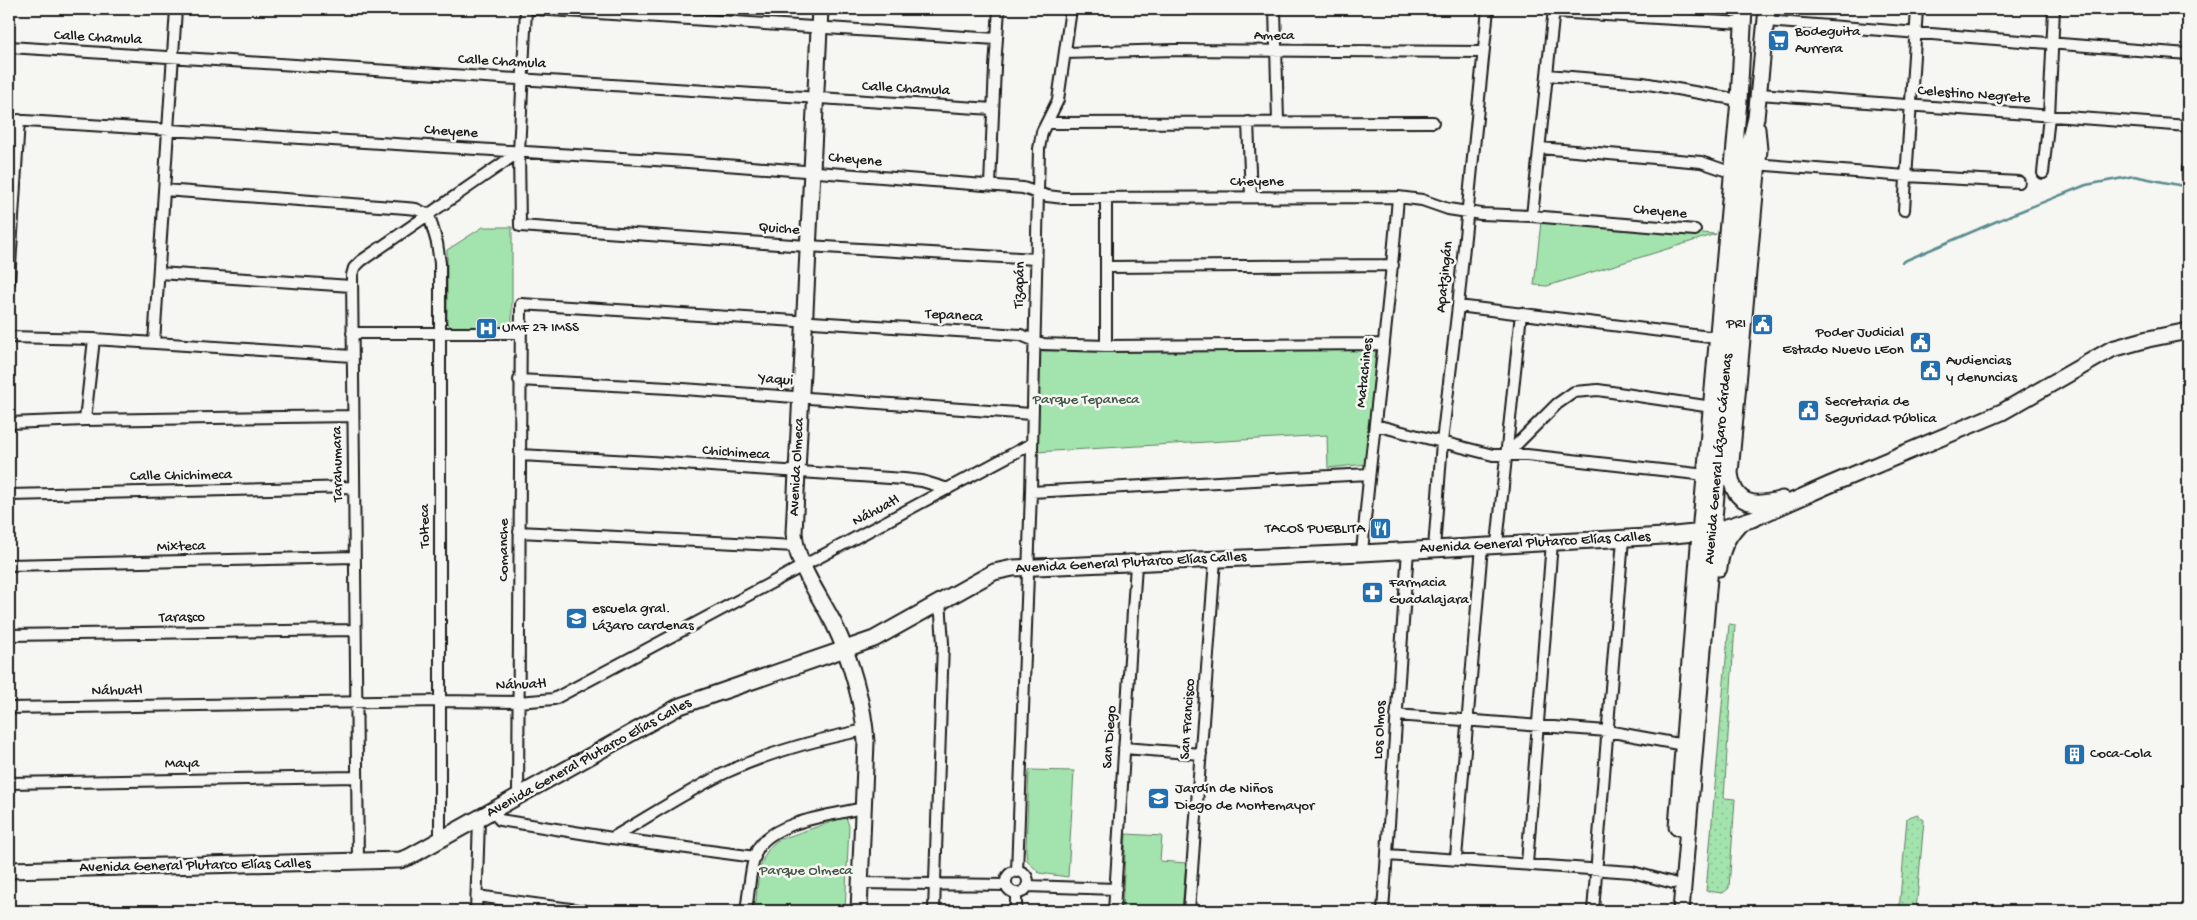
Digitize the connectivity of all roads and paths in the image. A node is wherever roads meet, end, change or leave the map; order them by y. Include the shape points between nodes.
1 (176, 9) edge
2 (526, 9) edge
3 (535, 9) edge
4 (820, 9) edge
5 (999, 9) edge
6 (1071, 9) edge
7 (1275, 9) edge
8 (1488, 9) edge
9 (1918, 9) edge
10 (2054, 9) edge
11 (1554, 10) edge
12 (1766, 15) edge
13 (1744, 16) edge
14 (818, 28) junction
15 (1915, 33) junction
16 (996, 39) junction
17 (2052, 43) junction
18 (9, 47) edge
19 (1275, 51) junction
20 (1483, 52) junction
21 (1065, 53) junction
22 (2188, 54) edge
23 (173, 57) junction
24 (1740, 63) junction
25 (1762, 64) junction
26 (1547, 75) junction
27 (522, 78) junction
28 (1759, 94) junction
29 (816, 99) junction
30 (1739, 100) junction
31 (1910, 106) junction
32 (993, 109) junction
33 (2049, 116) junction
34 (14, 120) edge
35 (1278, 121) junction
36 (1248, 122) junction
37 (1433, 122) dead end
38 (1048, 123) junction
39 (2188, 126) edge
40 (167, 130) junction
41 (1540, 148) junction
42 (519, 152) junction
43 (1751, 164) junction
44 (2188, 168) edge
45 (810, 171) junction
46 (1733, 173) junction
47 (2043, 173) dead end
48 (1906, 176) junction
49 (2188, 176) edge
50 (2019, 182) dead end
51 (990, 185) junction
52 (164, 190) junction
53 (1037, 192) junction
54 (1251, 196) junction
55 (1398, 197) junction
56 (1106, 199) junction
57 (1904, 210) dead end
58 (1467, 212) junction
59 (429, 214) junction
60 (1532, 216) junction
61 (1695, 230) dead end
62 (808, 246) junction
63 (1036, 259) junction
64 (1393, 265) junction
65 (1107, 267) junction
66 (159, 273) junction
67 (9, 282) edge
68 (352, 286) junction
69 (521, 304) joint
70 (1458, 306) junction
71 (1521, 313) junction
72 (1744, 313) junction
73 (803, 322) junction
74 (1731, 325) junction
75 (2188, 331) edge
76 (352, 333) junction
77 (440, 333) junction
78 (520, 333) junction
79 (9, 337) edge
80 (1718, 338) junction
81 (94, 339) junction
82 (1033, 340) junction
83 (154, 343) junction
84 (1384, 344) junction
85 (1106, 346) junction
86 (352, 356) junction
87 (519, 380) junction
88 (1737, 395) junction
89 (801, 397) junction
90 (1718, 409) junction
91 (1031, 414) junction
92 (353, 416) junction
93 (85, 420) junction
94 (9, 423) edge
95 (1375, 424) junction
96 (1442, 442) junction
97 (1031, 444) junction
98 (520, 455) junction
99 (1506, 455) junction
100 (797, 472) junction
101 (1369, 474) junction
102 (1706, 475) junction
103 (1829, 484) junction
104 (354, 487) junction
105 (948, 489) junction
106 (1031, 492) junction
107 (9, 495) edge
108 (1738, 524) junction
109 (519, 532) junction
110 (1707, 532) junction
111 (1623, 539) junction
112 (1552, 542) junction
113 (1497, 544) junction
114 (795, 546) junction
115 (1482, 546) junction
116 (1434, 549) junction
117 (1408, 550) junction
118 (1362, 553) junction
119 (354, 557) junction
120 (1215, 560) junction
121 (1136, 564) junction
122 (9, 566) edge
123 (803, 567) junction
124 (1026, 568) junction
125 (940, 601) junction
126 (355, 630) junction
127 (9, 635) edge
128 (844, 650) junction
129 (1702, 662) junction
130 (440, 701) junction
131 (518, 702) junction
132 (357, 703) junction
133 (9, 708) edge
134 (1396, 715) junction
135 (1466, 720) junction
136 (1537, 726) junction
137 (865, 730) junction
138 (1607, 731) junction
139 (1684, 745) junction
140 (1124, 748) junction
141 (1201, 754) junction
142 (356, 777) junction
143 (9, 783) edge
144 (518, 796) junction
145 (862, 808) junction
146 (492, 811) junction
147 (479, 819) junction
148 (612, 838) junction
149 (440, 840) junction
150 (1387, 855) junction
151 (755, 856) junction
152 (1456, 858) junction
153 (358, 862) junction
154 (1527, 864) junction
155 (1596, 869) junction
156 (9, 870) edge
157 (1017, 872) junction
158 (860, 883) junction
159 (934, 883) junction
160 (1673, 883) junction
161 (1006, 885) junction
162 (1027, 886) junction
163 (1116, 889) junction
164 (1016, 893) junction
165 (477, 896) junction
166 (476, 911) edge
167 (585, 911) edge
168 (746, 911) edge
169 (860, 911) edge
170 (934, 911) edge
171 (1016, 911) edge
172 (1114, 911) edge
173 (1189, 911) edge
174 (1195, 911) edge
175 (1383, 911) edge
176 (1592, 911) edge
177 (1670, 911) edge
178 (1680, 911) edge

1 - 23 street
2 - 27 street
3 - 14 street
4 - 14 street, Avenida Olmeca
5 - 16 street
6 - 21 street, Tizapán
7 - 19 street
8 - 20 street, Apatzingán
9 - 15 street
10 - 17 street
11 - 13 street
11 - 26 street
12 - 15 street
12 - 25 street
13 - 24 street, Avenida General Lázaro Cárdenas
14 - 16 street
14 - 29 street, Avenida Olmeca
15 - 17 street
15 - 31 street
16 - 32 street
17 - 22 street
17 - 33 street
18 - 23 street, Calle Chamula
19 - 20 street, Ameca
19 - 21 street, Ameca
19 - 35 street
20 - 58 street, Apatzingán
21 - 38 street, Tizapán via 1058,100
23 - 27 street, Calle Chamula
23 - 40 street
24 - 25 street via 1747,69 1755,69
24 - 30 street, Avenida General Lázaro Cárdenas
25 - 28 street
26 - 30 street via 1642,83
26 - 41 street
27 - 29 street, Calle Chamula
27 - 42 street
28 - 31 street, Celestino Negrete
28 - 43 street via 1756,118 1758,150
29 - 32 street, Calle Chamula
29 - 45 street, Avenida Olmeca
30 - 46 street, Avenida General Lázaro Cárdenas
31 - 33 street, Celestino Negrete
31 - 48 street
32 - 51 street
33 - 39 street, Celestino Negrete
33 - 47 street
34 - 40 street, Cheyene
34 - 67 street
35 - 36 street
35 - 37 street
36 - 38 street
36 - 54 street
38 - 53 street, Tizapán via 1040,141
40 - 42 street, Cheyene
40 - 52 street
41 - 46 street via 1701,162
41 - 60 street
42 - 45 street, Cheyene
42 - 59 street, Tarahumara
42 - 62 street, Quiche via 520,226
43 - 48 street
43 - 72 street
43 - 74 street, Avenida General Lázaro Cárdenas
44 - 49 street
45 - 51 street, Cheyene
45 - 62 street, Avenida Olmeca
46 - 80 street, Avenida General Lázaro Cárdenas
48 - 50 street
48 - 57 street
51 - 53 street, Cheyene
52 - 59 street via 406,208
52 - 66 street
53 - 56 street, Cheyene via 1064,198
53 - 63 street, Tizapán
54 - 55 street, Cheyene
54 - 56 street, Cheyene
55 - 58 street, Cheyene
55 - 64 street, Matachines
56 - 65 street
58 - 60 street, Cheyene
58 - 70 street, Apatzingán
59 - 68 street, Tarahumara via 360,261 354,268
59 - 77 street, Tolteca via 439,253
60 - 61 street, Cheyene
62 - 63 street, Quiche
62 - 73 street, Avenida Olmeca
63 - 82 street, Tizapán
64 - 65 street
64 - 84 street, Matachines
65 - 85 street
66 - 68 street
66 - 83 street
68 - 76 street, Tarahumara
69 - 73 street, Tepaneca
69 - 78 street, Comanche
70 - 71 street
70 - 96 street, Apatzingán
71 - 80 street
71 - 99 street
72 - 74 street
72 - 88 street
73 - 82 street, Tepaneca via 1021,335
73 - 89 street, Avenida Olmeca
74 - 90 street, Avenida General Lázaro Cárdenas
75 - 103 street, Avenida General Plutarco Elías Calles via 2112,349 2002,412
76 - 77 street
76 - 86 street, Tarahumara
77 - 78 street
77 - 130 street, Tolteca
78 - 87 street, Comanche
79 - 81 street
80 - 90 street, Avenida General Lázaro Cárdenas
81 - 83 street
81 - 93 street
82 - 85 street, Tepaneca via 1043,344
82 - 91 street, Tizapán
83 - 86 street
84 - 85 street, Tepaneca
84 - 95 street, Matachines
86 - 92 street, Tarahumara
87 - 89 street, Yaqui
87 - 98 street, Comanche
88 - 90 street
88 - 103 street via 1730,473 1734,491 1740,498 1766,503
89 - 91 street, Yaqui
89 - 100 street, Avenida Olmeca
90 - 99 street via 1598,390 1574,392 1557,404
90 - 102 street, Avenida General Lázaro Cárdenas
90 - 110 street, Avenida General Lázaro Cárdenas
91 - 97 street, Tizapán
92 - 93 street
92 - 104 street, Tarahumara
93 - 94 street
95 - 96 street
95 - 101 street, Matachines
96 - 99 street via 1482,454
96 - 116 street, Apatzingán
97 - 105 street, Náhuatl
97 - 106 street, Tizapán
98 - 100 street, Chichimeca
98 - 109 street, Comanche
99 - 102 street
99 - 113 street
100 - 105 street, Chichimeca via 922,481
100 - 114 street, Avenida Olmeca
101 - 106 street
101 - 118 street, Matachines
102 - 110 street, Avenida General Lázaro Cárdenas
103 - 108 street, Avenida General Plutarco Elías Calles
104 - 107 street, Calle Chichimeca
104 - 119 street, Tarahumara
105 - 123 street, Náhuatl
106 - 124 street, Tizapán
108 - 110 street, Avenida General Plutarco Elías Calles
108 - 129 street via 1722,548 1715,612
109 - 114 street
109 - 131 street, Comanche
110 - 111 street, Avenida General Plutarco Elías Calles
110 - 129 street, Avenida General Lázaro Cárdenas
110 - 139 street, Avenida General Lázaro Cárdenas
111 - 112 street, Avenida General Plutarco Elías Calles
111 - 138 street
112 - 113 street, Avenida General Plutarco Elías Calles
112 - 136 street
113 - 115 street, Avenida General Plutarco Elías Calles
114 - 123 street, Avenida Olmeca
115 - 116 street, Avenida General Plutarco Elías Calles
115 - 135 street
116 - 117 street, Avenida General Plutarco Elías Calles
117 - 118 street, Avenida General Plutarco Elías Calles
117 - 134 street, Los Olmos
118 - 120 street, Avenida General Plutarco Elías Calles
119 - 122 street, Mixteca
119 - 126 street, Tarahumara
120 - 121 street, Avenida General Plutarco Elías Calles
120 - 141 street, San Francisco
121 - 124 street, Avenida General Plutarco Elías Calles
121 - 140 street, San Diego
123 - 128 street, Avenida Olmeca
123 - 131 street, Náhuatl via 567,693 554,699
124 - 125 street, Avenida General Plutarco Elías Calles via 994,572
124 - 157 street, Tizapán
125 - 128 street, Avenida General Plutarco Elías Calles via 874,639
125 - 159 street via 943,643
126 - 127 street, Tarasco
126 - 132 street, Tarahumara
128 - 137 street, Avenida Olmeca
128 - 144 street, Avenida General Plutarco Elías Calles via 680,706
129 - 178 street, Avenida General Lázaro Cárdenas
130 - 131 street, Náhuatl
130 - 132 street, Náhuatl
130 - 149 street, Tolteca
131 - 144 street, Comanche
132 - 133 street, Náhuatl
132 - 142 street, Tarahumara
134 - 135 street
134 - 150 street, Los Olmos
135 - 136 street
135 - 152 street
136 - 138 street
136 - 154 street
137 - 145 street, Avenida Olmeca
137 - 148 street via 790,749 728,771
138 - 139 street
138 - 155 street
139 - 160 street, Avenida General Lázaro Cárdenas
140 - 141 street
140 - 163 street, San Diego
141 - 173 street, San Francisco
142 - 143 street, Maya
142 - 153 street, Tarahumara
144 - 146 street, Avenida General Plutarco Elías Calles
145 - 151 street via 778,830 762,843
145 - 158 street, Avenida Olmeca
146 - 147 street, Avenida General Plutarco Elías Calles
146 - 148 street via 500,820
147 - 149 street, Avenida General Plutarco Elías Calles
147 - 165 street
148 - 151 street
149 - 153 street, Avenida General Plutarco Elías Calles via 400,860
150 - 152 street
150 - 175 street, Los Olmos
151 - 168 street
152 - 154 street
153 - 156 street, Avenida General Plutarco Elías Calles
154 - 155 street
155 - 160 street via 1632,872
155 - 176 street
157 - 161 street via 1007,876
157 - 162 street via 1024,874
158 - 159 street
158 - 169 street, Avenida Olmeca
159 - 161 street
159 - 170 street
160 - 177 street, Avenida General Lázaro Cárdenas
161 - 164 street
162 - 163 street
162 - 164 street
163 - 172 street, San Diego
164 - 171 street
165 - 166 street
165 - 167 street
173 - 174 street

